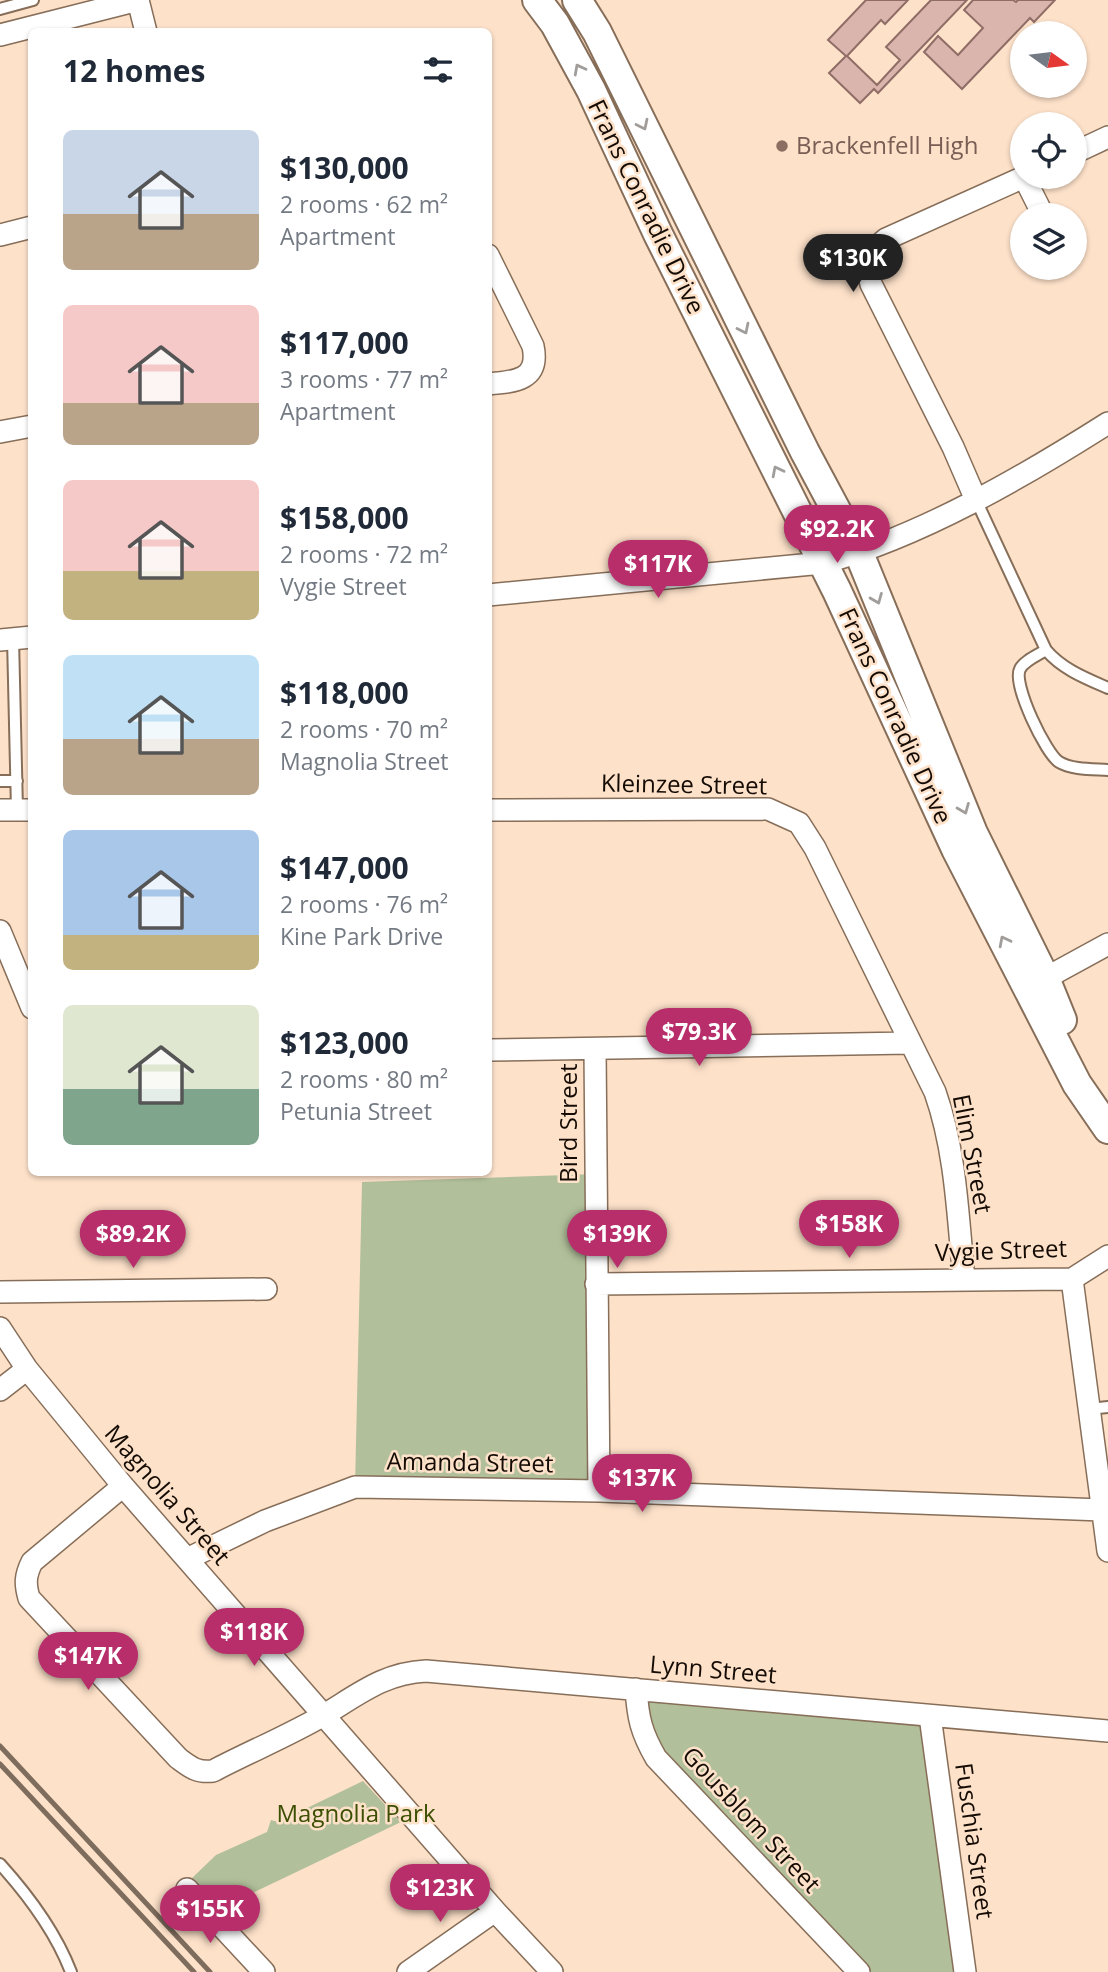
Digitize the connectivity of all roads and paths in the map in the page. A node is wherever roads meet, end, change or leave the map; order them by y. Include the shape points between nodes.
1 (33, 0) edge
2 (138, 0) edge
3 (537, 0) edge
4 (577, 0) edge
5 (0, 9) edge
6 (145, 28) edge
7 (0, 35) edge
8 (1108, 137) edge
9 (1087, 147) edge
10 (1010, 183) edge
11 (28, 228) edge
12 (0, 235) edge
13 (492, 263) edge
14 (492, 384) edge
15 (1108, 423) edge
16 (28, 427) edge
17 (0, 432) edge
18 (976, 499) junction
19 (859, 553) junction
20 (823, 563) junction
21 (492, 595) edge
22 (15, 638) edge
23 (1046, 650) junction
24 (1108, 688) edge
25 (1108, 769) edge
26 (0, 781) edge
27 (16, 781) junction
28 (16, 810) edge
29 (492, 810) edge
30 (0, 931) edge
31 (1108, 944) edge
32 (1036, 983) junction
33 (28, 998) edge
34 (909, 1043) junction
35 (595, 1049) junction
36 (492, 1050) edge
37 (1108, 1122) edge
38 (1108, 1129) edge
39 (1108, 1256) edge
40 (1072, 1279) junction
41 (964, 1280) junction
42 (596, 1284) junction
43 (266, 1289) dead end
44 (0, 1292) edge
45 (0, 1328) edge
46 (27, 1369) junction
47 (0, 1390) edge
48 (1099, 1408) edge
49 (123, 1486) junction
50 (599, 1491) junction
51 (1104, 1500) edge
52 (1108, 1551) edge
53 (187, 1559) junction
54 (636, 1689) junction
55 (323, 1716) junction
56 (930, 1716) junction
57 (1108, 1731) edge
58 (0, 1864) edge
59 (187, 1889) dead end
60 (495, 1911) junction
61 (71, 1972) edge
62 (264, 1972) edge
63 (408, 1972) edge
64 (552, 1972) edge
65 (859, 1972) edge
66 (965, 1972) edge

1 - 5 lane
2 - 6 street
2 - 7 street
20 -> 3 street, Frans Conradie Drive via 591,90
4 -> 19 street, Frans Conradie Drive
8 - 9 street
10 - 18 street via 886,239 875,248 867,268
11 - 12 street
13 - 14 street via 535,357 522,378
15 - 18 street
16 - 17 street
18 - 19 street
18 - 23 lane
19 - 20 street
19 -> 32 street, Frans Conradie Drive
20 - 21 street
32 -> 20 street, Frans Conradie Drive via 956,849
22 - 27 lane
23 - 24 lane via 1067,669
23 - 25 lane via 1025,664 1018,677 1021,694 1052,755 1064,765
26 - 27 lane
27 - 28 lane
29 - 34 street, Kleinzee Street via 768,809 789,817 799,823 815,848
30 - 33 street
31 - 32 street
32 - 37 street, Frans Conradie Drive
32 - 38 street, Frans Conradie Drive via 1077,1084
34 - 35 street
34 - 41 street, Elim Street via 941,1110 957,1202
35 - 36 street
35 - 42 street, Bird Street
39 - 40 street, Vygie Street
40 - 41 street, Vygie Street
40 - 48 street
41 - 42 street, Vygie Street
42 - 50 street, Bird Street
43 - 44 street
45 - 46 street, Magnolia Street
46 - 47 street
46 - 49 street, Magnolia Street
48 - 51 street
49 - 53 street, Magnolia Street
49 - 55 street, Lynn Street via 32,1562 25,1585 29,1598 190,1768 212,1770
50 - 51 street, Amanda Street
50 - 53 street, Amanda Street via 355,1487 265,1521
51 - 52 street
53 - 55 street, Magnolia Street
54 - 55 street, Lynn Street via 407,1672 390,1676
54 - 56 street, Lynn Street
54 - 65 street, Gousblom Street via 638,1722 656,1758
55 - 60 street, Magnolia Street
56 - 57 street, Lynn Street
56 - 66 street, Fuschia Street
58 - 61 lane via 20,1886
59 - 62 street
60 - 63 street
60 - 64 street, Magnolia Street

